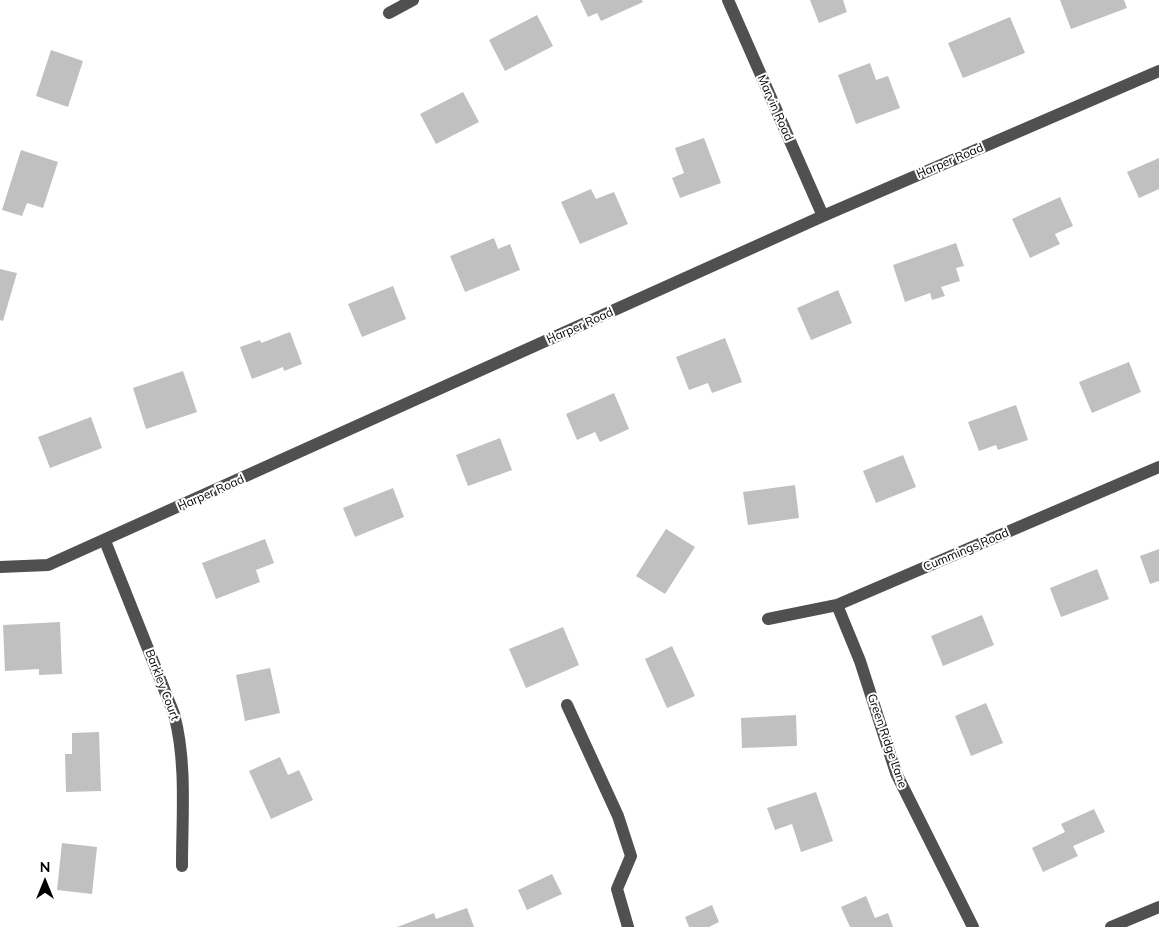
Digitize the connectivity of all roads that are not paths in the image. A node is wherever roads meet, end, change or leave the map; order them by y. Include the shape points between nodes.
1 (413, 0) edge
2 (728, 0) edge
3 (389, 13) dead end
4 (1159, 71) edge
5 (823, 216) junction
6 (1159, 466) edge
7 (106, 541) junction
8 (0, 567) edge
9 (837, 605) junction
10 (768, 619) dead end
11 (567, 705) dead end
12 (182, 866) dead end
13 (1159, 907) edge
14 (628, 927) edge
15 (973, 927) edge
16 (1111, 927) edge

1 - 3 street
2 - 5 street, Marvin Road
4 - 5 street, Harper Road
5 - 7 street, Harper Road
6 - 9 street, Cummings Road
7 - 8 street, Harper Road via 48,565
7 - 12 street, Barkley Court via 180,735
9 - 10 street, Cummings Road
9 - 15 street, Green Ridge Lane via 860,661 896,773
11 - 14 street via 618,816 631,856 617,889
13 - 16 street

